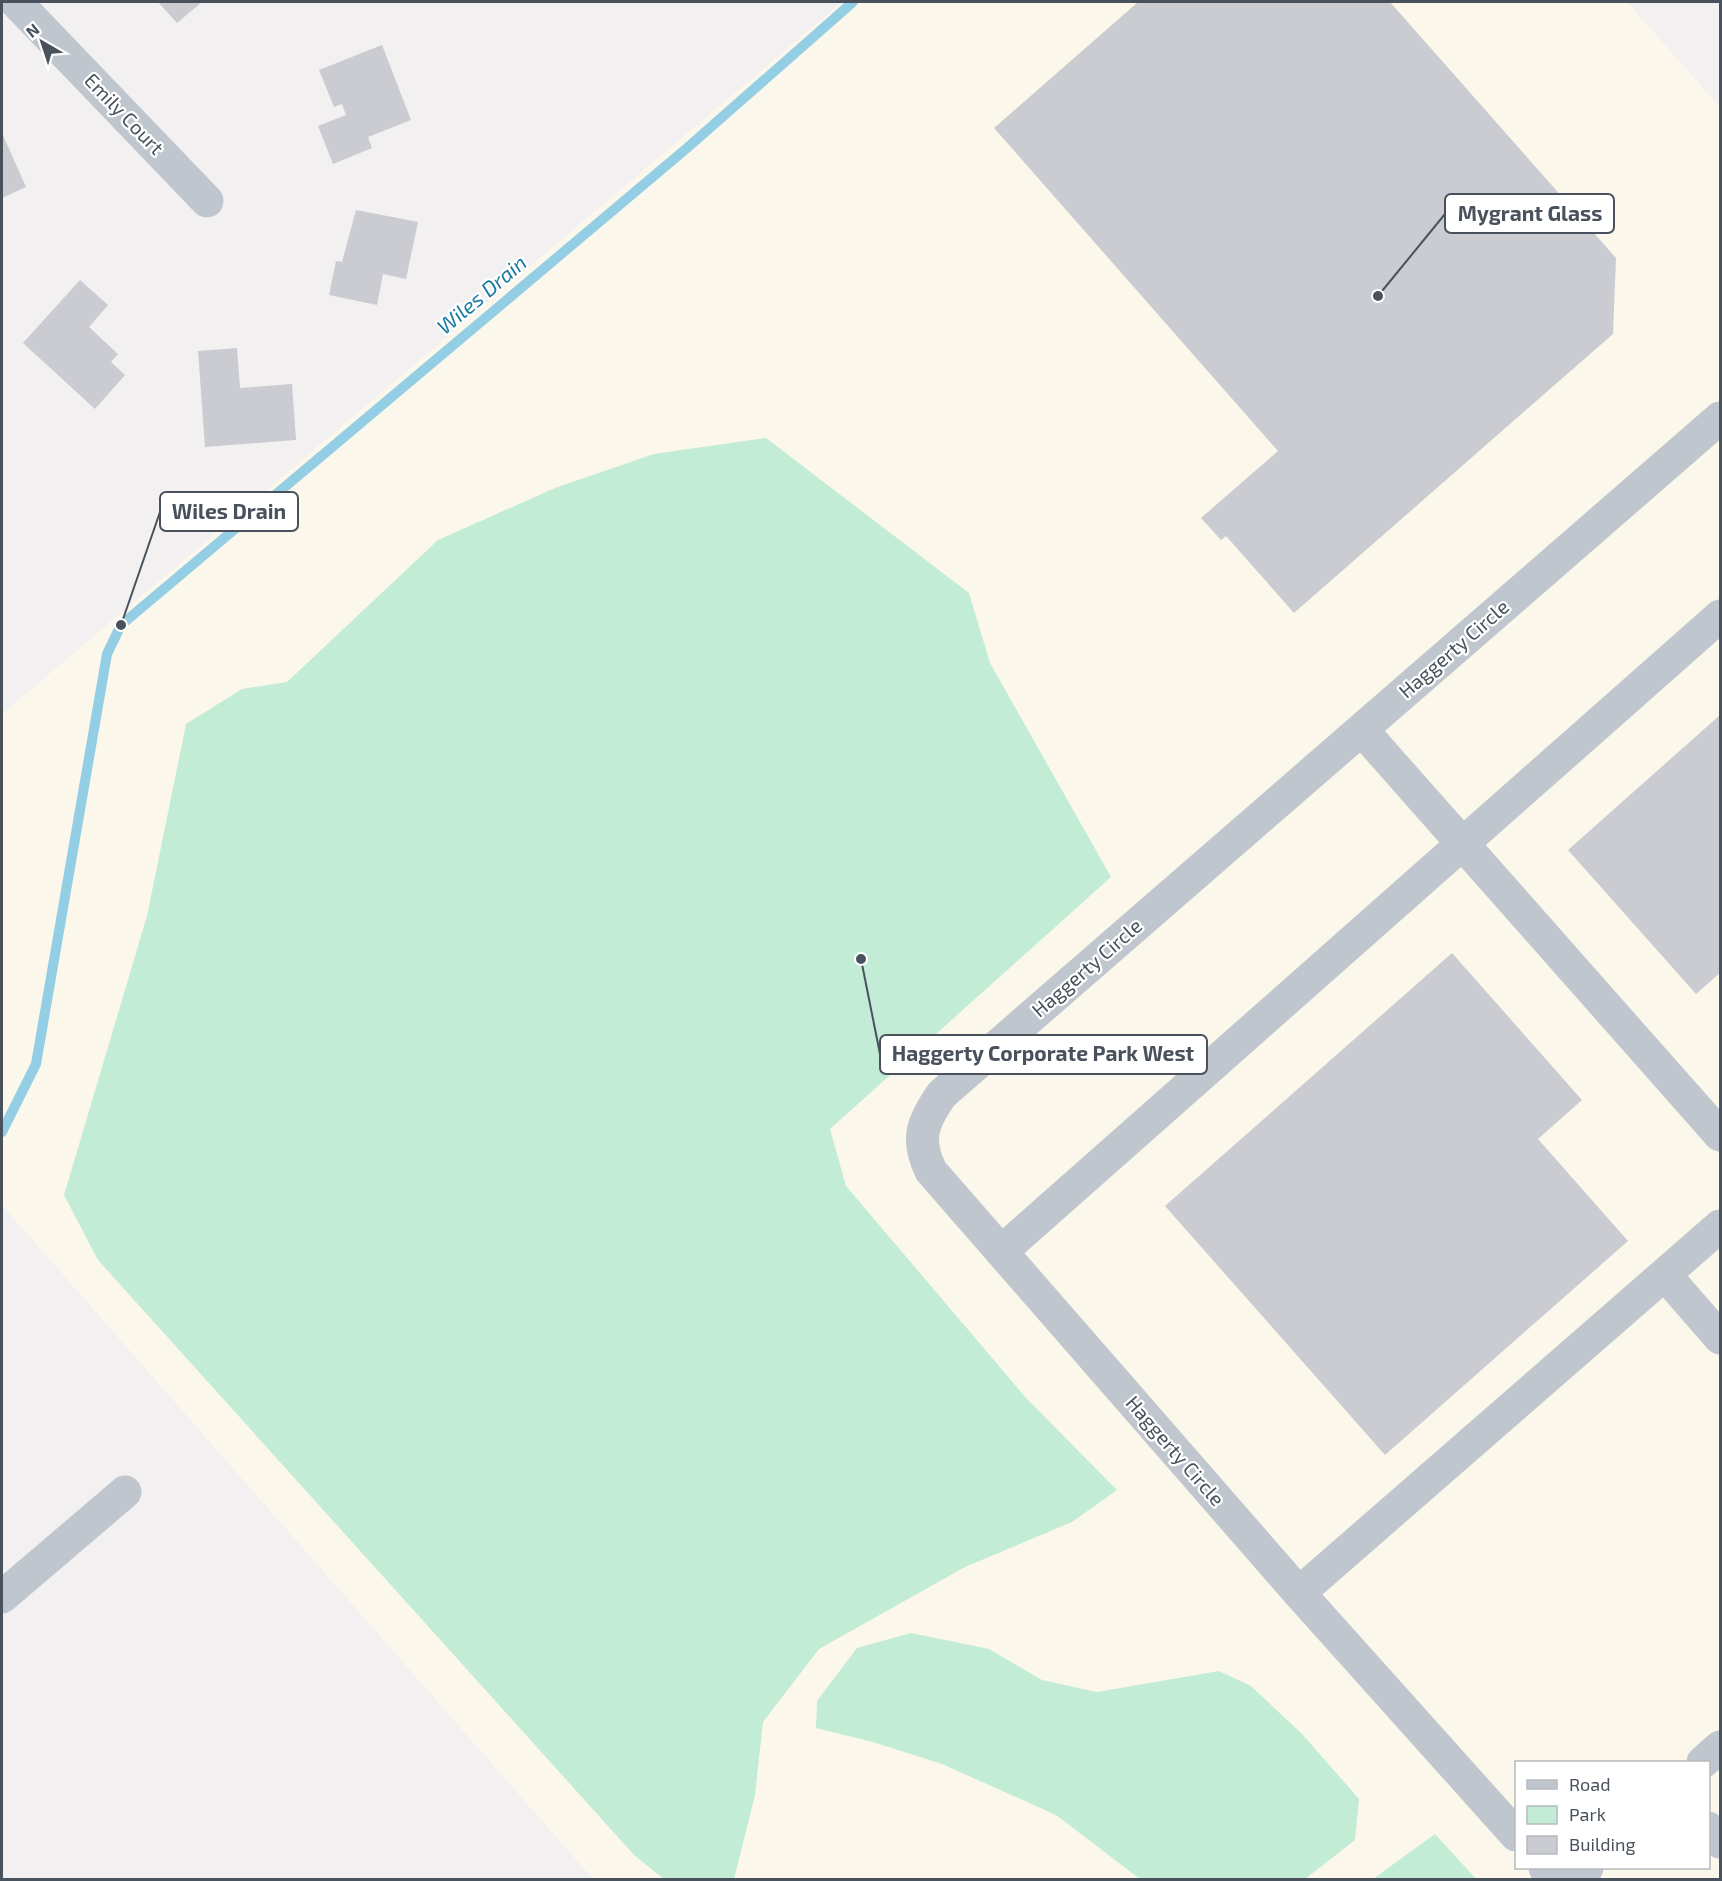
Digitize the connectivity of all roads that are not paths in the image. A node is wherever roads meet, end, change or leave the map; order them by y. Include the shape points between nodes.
1 (16, 2) edge
2 (207, 201) dead end
3 (1720, 418) edge
4 (1720, 616) edge
5 (1362, 730) junction
6 (1463, 844) junction
7 (1720, 1135) edge
8 (1720, 1226) edge
9 (1002, 1251) junction
10 (1666, 1276) junction
11 (1720, 1338) edge
12 (125, 1492) dead end
13 (1299, 1593) junction
14 (2, 1597) edge
15 (1720, 1746) edge
16 (1704, 1761) edge
17 (1710, 1830) edge
18 (1515, 1834) edge
19 (1720, 1842) edge
20 (1586, 1869) edge
21 (1573, 1880) edge

1 - 2 street, Emily Court
3 - 5 street, Haggerty Circle
4 - 6 street
5 - 6 street
5 - 9 street, Haggerty Circle via 951,1086 932,1108 922,1135 922,1153 931,1171
6 - 7 street
6 - 9 street
8 - 10 street
9 - 13 street, Haggerty Circle
10 - 11 street
10 - 13 street
12 - 14 street
13 - 18 street, Haggerty Circle
15 - 16 street
17 - 19 street
20 - 21 street

